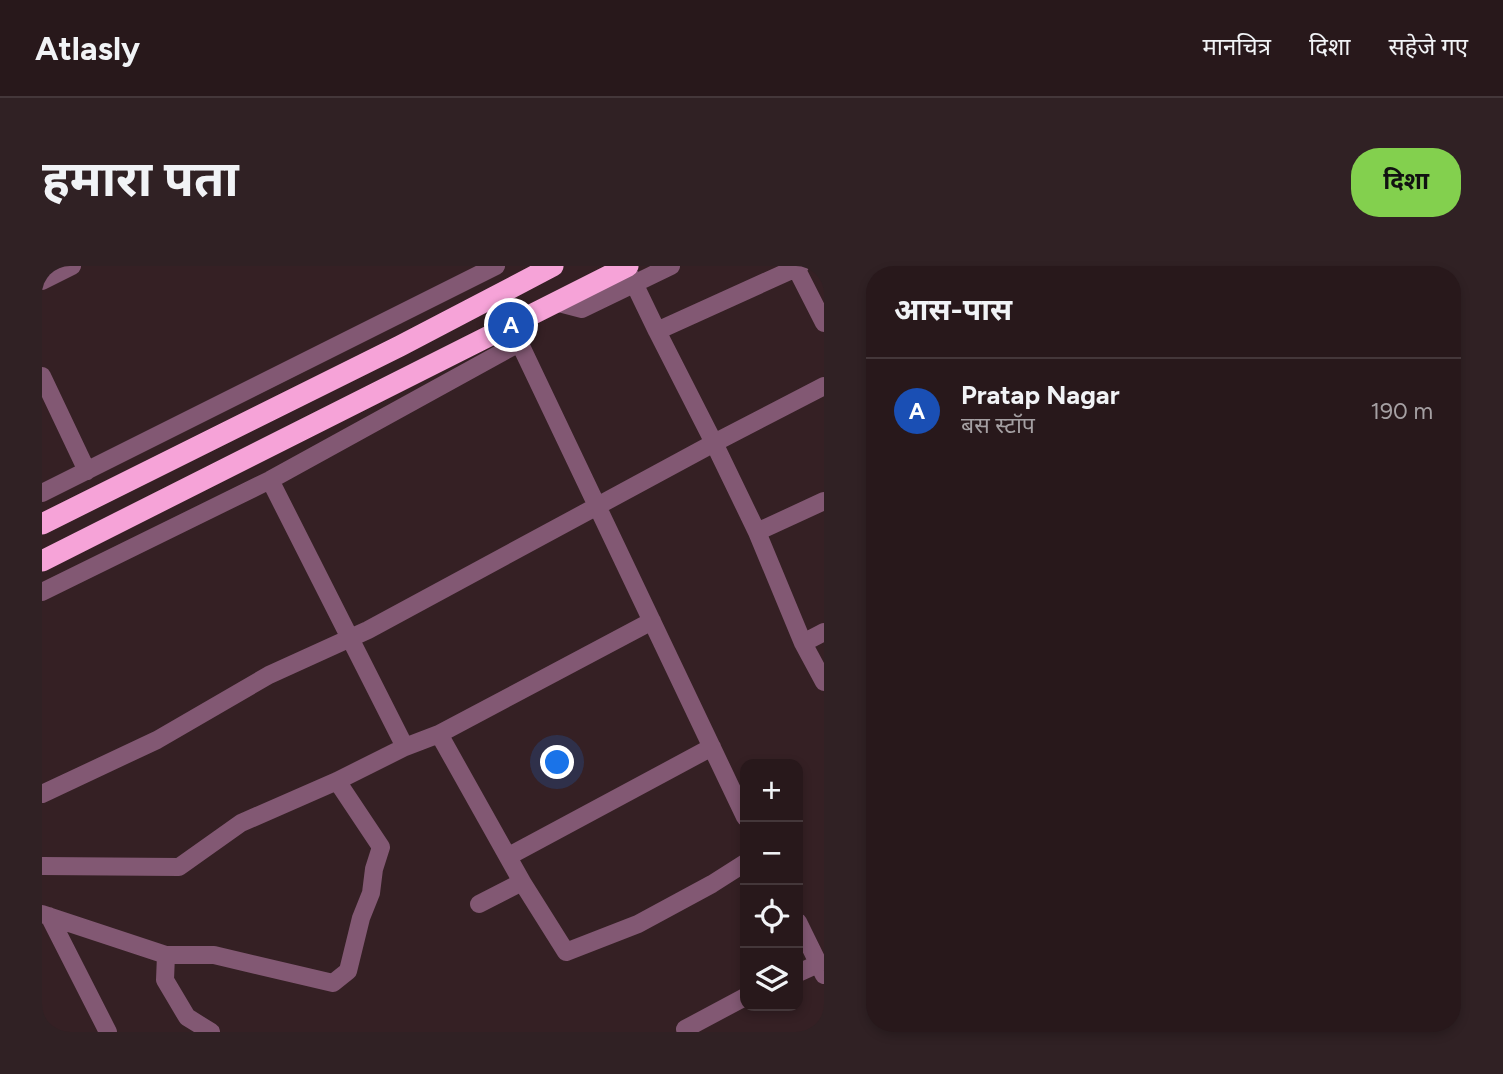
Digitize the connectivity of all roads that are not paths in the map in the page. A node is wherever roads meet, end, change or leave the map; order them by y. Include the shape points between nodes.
1 (72, 266) edge
2 (496, 266) edge
3 (671, 266) edge
4 (797, 267) edge
5 (546, 268) edge
6 (630, 273) edge
7 (42, 281) edge
8 (824, 323) edge
9 (657, 331) junction
10 (515, 334) junction
11 (42, 376) edge
12 (824, 386) edge
13 (714, 443) junction
14 (86, 471) junction
15 (270, 480) junction
16 (42, 493) edge
17 (824, 501) edge
18 (597, 506) junction
19 (42, 524) edge
20 (758, 532) junction
21 (42, 561) edge
22 (42, 592) edge
23 (652, 621) junction
24 (824, 632) edge
25 (350, 639) junction
26 (803, 643) junction
27 (824, 682) edge
28 (439, 734) junction
29 (405, 747) junction
30 (712, 747) junction
31 (337, 781) junction
32 (42, 794) edge
33 (740, 806) edge
34 (509, 856) junction
35 (42, 866) edge
36 (740, 866) edge
37 (522, 882) junction
38 (479, 904) dead end
39 (45, 915) edge
40 (803, 932) edge
41 (166, 956) junction
42 (821, 969) edge
43 (803, 972) edge
44 (740, 1000) edge
45 (685, 1030) dead end
46 (108, 1032) edge
47 (211, 1032) edge

1 - 7 street
2 - 14 street
3 - 6 street
4 - 8 street
4 - 9 street
5 - 19 highway
6 - 9 street
6 - 10 highway via 555,302
9 - 13 street
10 - 15 street
10 - 18 street
10 - 21 highway
11 - 14 street
12 - 13 street
13 - 18 street
13 - 20 street
14 - 16 street
15 - 22 street
15 - 25 street
17 - 20 street
18 - 23 street
18 - 25 street
20 - 26 street
23 - 28 street
23 - 30 street
24 - 26 street
25 - 29 street
25 - 32 street via 269,675 157,740
26 - 27 street
28 - 29 street
28 - 34 street
29 - 31 street
30 - 33 street
30 - 34 street
31 - 35 street via 241,823 179,867
31 - 41 street via 381,847 348,971 333,983 214,955
34 - 37 street
36 - 37 street via 638,923 566,952
37 - 38 street
39 - 41 street
39 - 46 street
40 - 42 street
41 - 47 street via 164,980 187,1017
42 - 43 street
44 - 45 street

